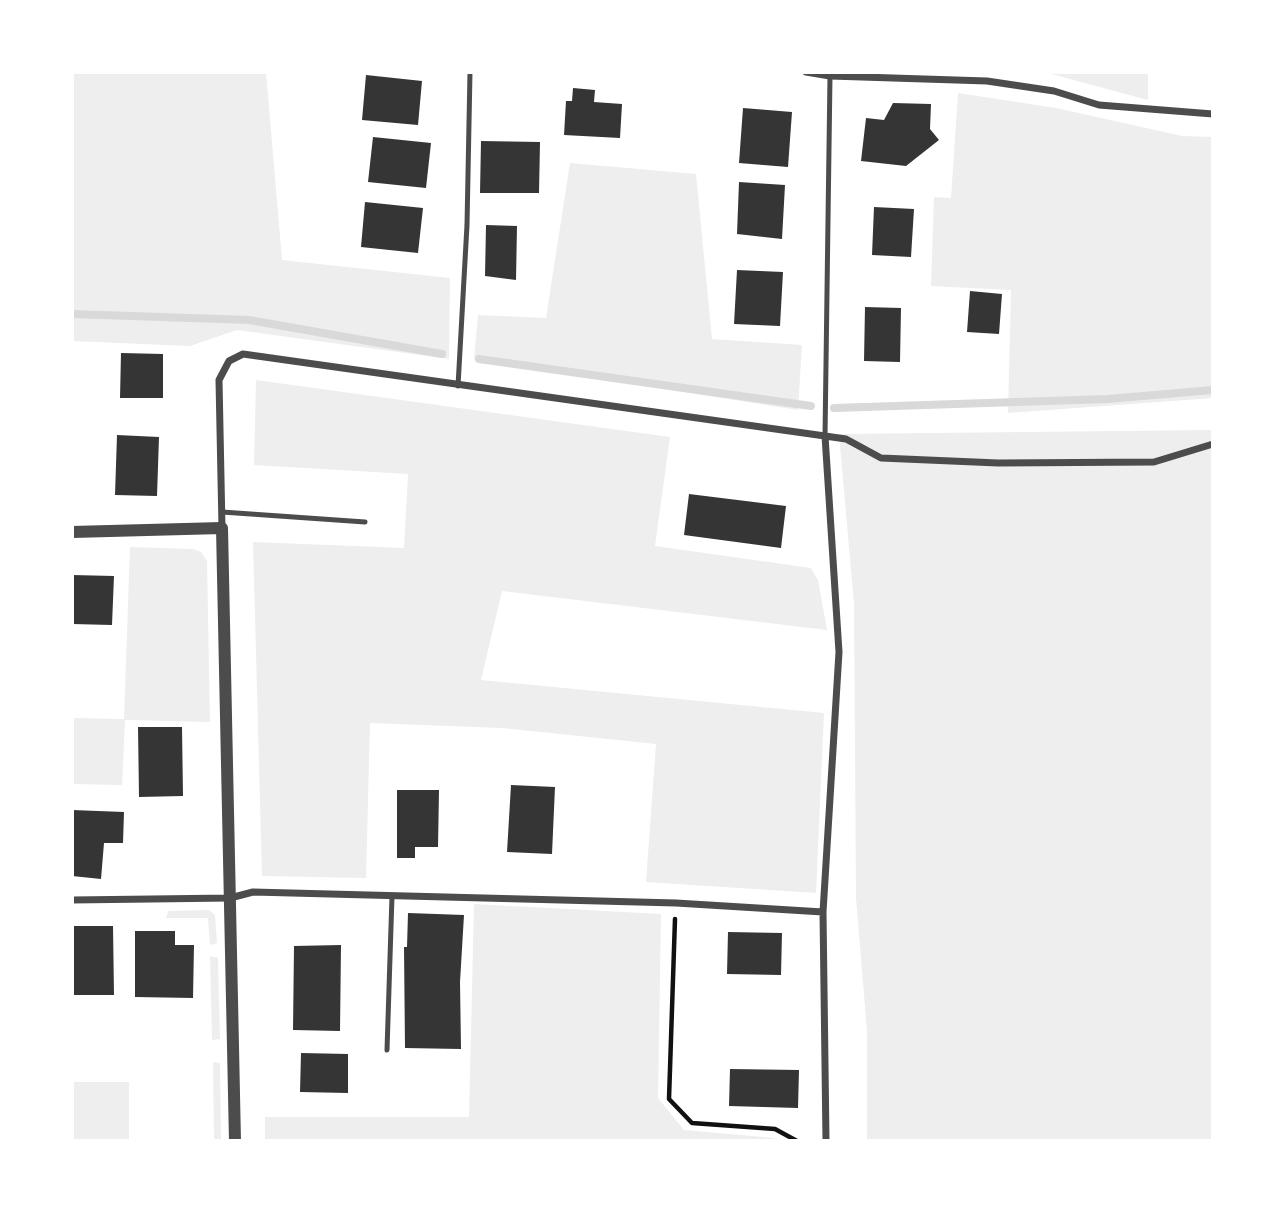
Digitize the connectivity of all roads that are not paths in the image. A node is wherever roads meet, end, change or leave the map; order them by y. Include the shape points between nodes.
1 (470, 72) edge
2 (806, 72) edge
3 (830, 76) junction
4 (1213, 114) edge
5 (458, 386) junction
6 (825, 436) junction
7 (1213, 444) edge
8 (222, 512) junction
9 (365, 522) dead end
10 (222, 528) junction
11 (72, 531) edge
12 (391, 896) junction
13 (230, 898) junction
14 (72, 900) edge
15 (823, 912) junction
16 (387, 1050) dead end
17 (235, 1141) edge
18 (826, 1141) edge

1 - 5 lane
2 - 3 street
3 - 4 street via 987,81 1054,91 1099,105
3 - 6 lane
5 - 6 street
5 - 8 street via 260,355 234,357 219,380
6 - 7 street via 846,439 881,458 998,463 1154,462
6 - 15 street via 839,652
8 - 9 lane
8 - 10 street
10 - 11 street
10 - 13 street
12 - 13 street via 254,892
12 - 15 street via 676,903
12 - 16 lane
13 - 14 street
13 - 17 street
15 - 18 street

